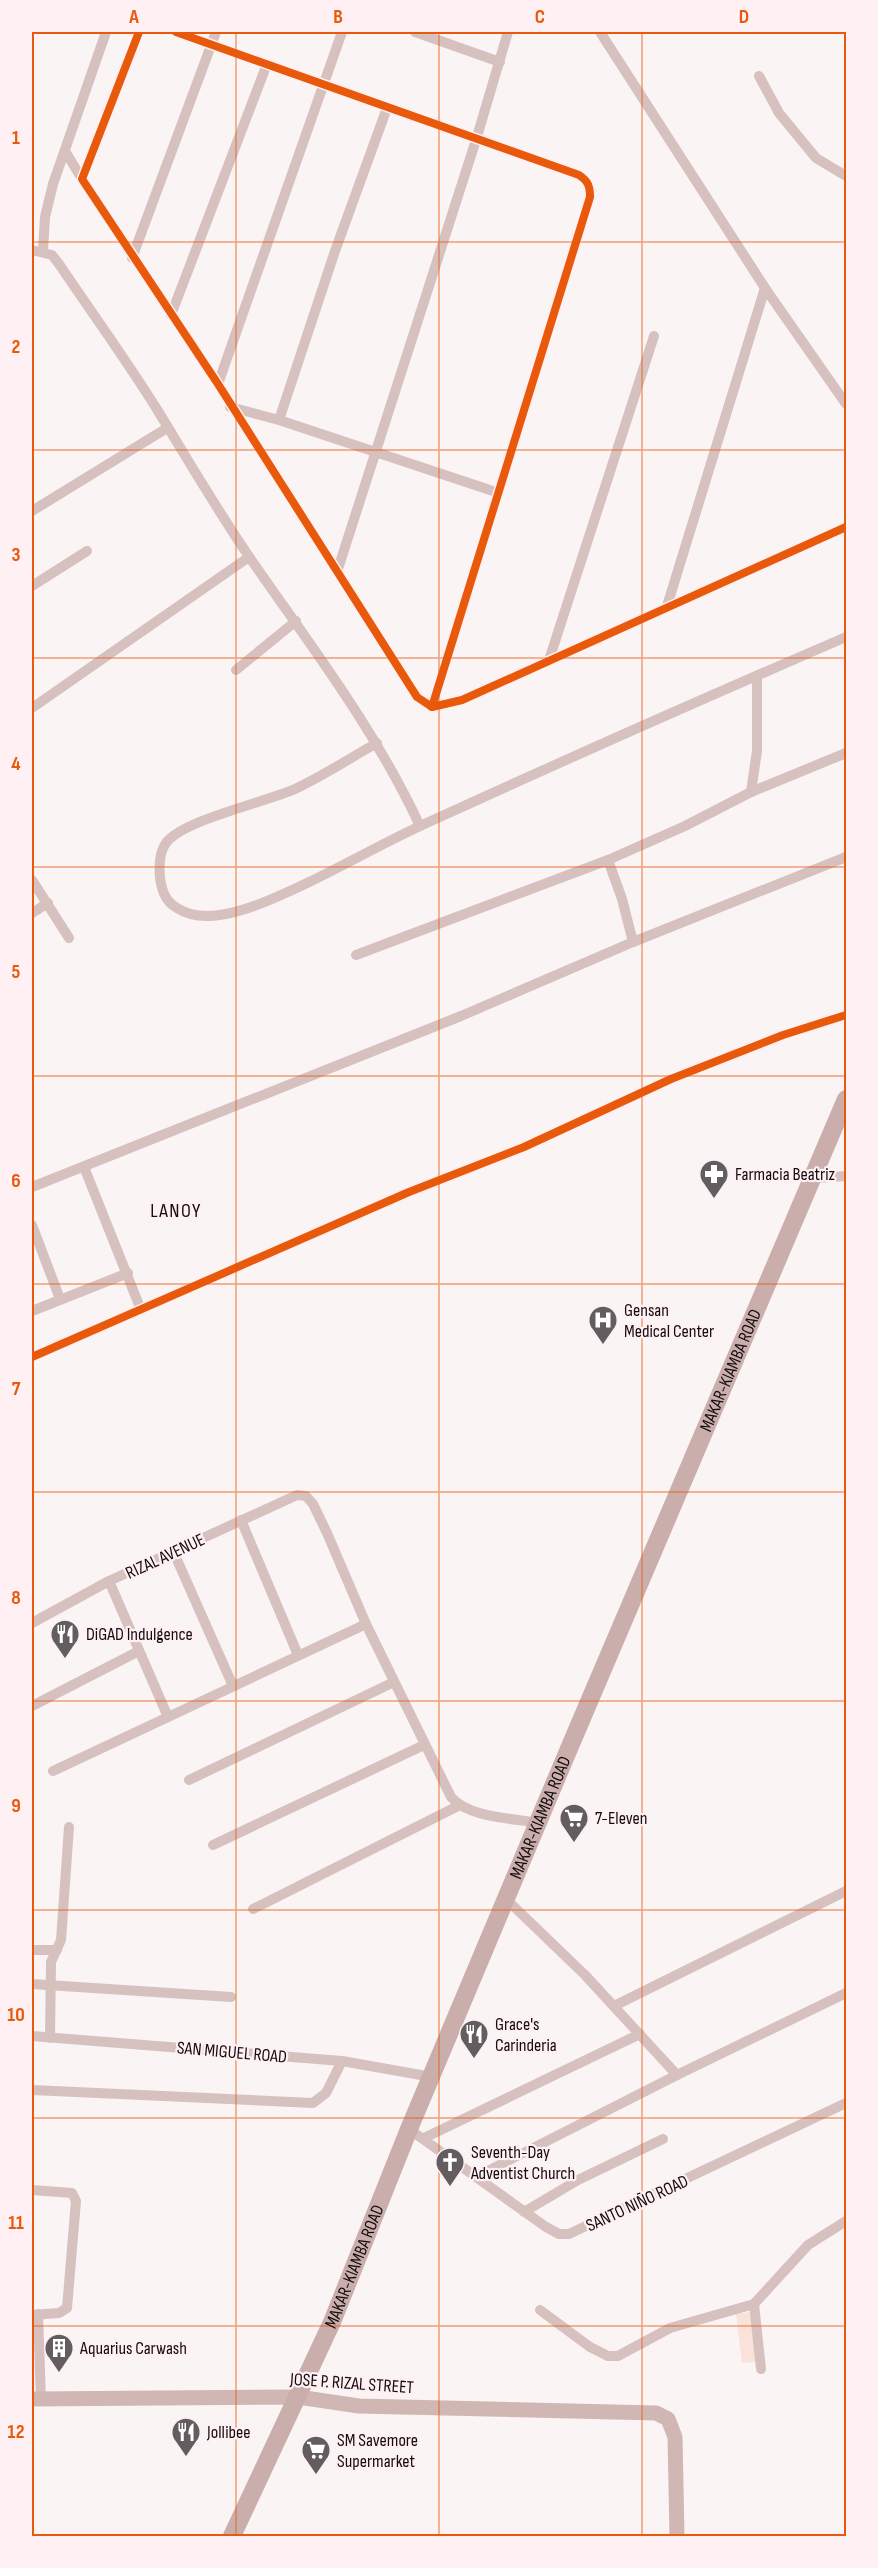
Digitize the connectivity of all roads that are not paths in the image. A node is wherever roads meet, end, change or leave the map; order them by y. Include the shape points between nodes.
1 (106, 32) edge
2 (140, 32) edge
3 (176, 32) edge
4 (216, 32) edge
5 (342, 32) edge
6 (415, 32) edge
7 (508, 32) edge
8 (600, 32) edge
9 (211, 44) junction
10 (500, 62) junction
11 (267, 64) junction
12 (759, 76) dead end
13 (324, 85) junction
14 (387, 108) junction
15 (476, 140) junction
16 (65, 151) junction
17 (846, 176) edge
18 (82, 179) junction
19 (37, 250) edge
20 (132, 258) junction
21 (765, 288) junction
22 (171, 315) junction
23 (654, 336) dead end
24 (218, 384) junction
25 (846, 404) edge
26 (230, 407) junction
27 (279, 420) junction
28 (167, 428) junction
29 (376, 452) junction
30 (499, 493) junction
31 (32, 511) edge
32 (846, 527) edge
33 (87, 551) dead end
34 (249, 557) junction
35 (337, 572) junction
36 (32, 586) edge
37 (667, 606) junction
38 (296, 621) junction
39 (846, 637) edge
40 (549, 660) junction
41 (236, 670) dead end
42 (757, 676) junction
43 (432, 707) junction
44 (32, 708) edge
45 (377, 743) junction
46 (846, 753) edge
47 (751, 792) junction
48 (420, 826) junction
49 (846, 857) edge
50 (608, 860) junction
51 (32, 880) edge
52 (48, 903) junction
53 (32, 913) edge
54 (69, 938) dead end
55 (633, 942) junction
56 (356, 955) dead end
57 (846, 1015) edge
58 (846, 1099) edge
59 (84, 1167) junction
60 (846, 1176) edge
61 (814, 1178) junction
62 (32, 1187) edge
63 (32, 1226) edge
64 (128, 1273) junction
65 (60, 1299) junction
66 (141, 1310) junction
67 (32, 1311) edge
68 (32, 1357) edge
69 (241, 1520) junction
70 (174, 1553) junction
71 (109, 1581) junction
72 (32, 1623) edge
73 (366, 1624) junction
74 (139, 1651) junction
75 (298, 1655) junction
76 (394, 1682) junction
77 (234, 1686) junction
78 (32, 1706) edge
79 (168, 1717) junction
80 (424, 1745) junction
81 (53, 1771) dead end
82 (189, 1780) dead end
83 (460, 1805) junction
84 (538, 1823) junction
85 (69, 1827) dead end
86 (213, 1845) dead end
87 (846, 1891) edge
88 (506, 1899) junction
89 (253, 1909) dead end
90 (32, 1950) edge
91 (57, 1950) junction
92 (32, 1984) edge
93 (51, 1985) junction
94 (846, 1993) edge
95 (231, 1997) dead end
96 (614, 2006) junction
97 (640, 2034) junction
98 (32, 2036) edge
99 (50, 2038) junction
100 (342, 2061) junction
101 (677, 2075) junction
102 (432, 2077) junction
103 (32, 2090) edge
104 (846, 2103) edge
105 (417, 2134) junction
106 (663, 2139) dead end
107 (476, 2177) junction
108 (32, 2190) edge
109 (524, 2212) junction
110 (846, 2221) edge
111 (754, 2304) junction
112 (540, 2310) dead end
113 (35, 2314) edge
114 (761, 2369) dead end
115 (298, 2397) junction
116 (36, 2399) edge
117 (232, 2536) edge
118 (677, 2536) edge

1 - 16 street
2 - 18 street
3 - 9 street
4 - 9 street
5 - 13 street
6 - 10 street
7 - 10 street
8 - 21 street
9 - 11 street
9 - 20 street
10 - 15 street
11 - 13 street
11 - 22 street
12 - 17 street via 779,113 816,158
13 - 14 street
13 - 24 street
14 - 15 street
14 - 27 street
15 - 29 street
15 - 30 street via 579,175 590,188
16 - 18 street
16 - 19 street
18 - 20 street
19 - 28 street via 60,264
20 - 22 street
21 - 25 street
21 - 37 street
22 - 24 street
23 - 40 street
24 - 26 street
26 - 27 street
26 - 35 street
27 - 29 street
28 - 31 street
28 - 34 street
29 - 30 street
29 - 35 street
30 - 43 street
32 - 37 street
33 - 36 street
34 - 38 street
34 - 44 street
35 - 43 street via 417,697
37 - 40 street
38 - 41 street
38 - 45 street
39 - 42 street
40 - 43 street via 462,700
42 - 47 street via 758,734
42 - 48 street
45 - 48 street
45 - 48 street via 297,789 179,832 167,841 160,854 162,891 169,903 182,912 202,917 223,915 257,905
46 - 47 street
47 - 50 street
49 - 55 street
50 - 55 street
50 - 56 street
51 - 52 street
52 - 53 street
52 - 54 street
55 - 59 street via 481,1008
57 - 66 street via 671,1079 524,1147 409,1192
58 - 61 main road, MAKAR-KIAMBA ROAD
59 - 62 street
59 - 64 street
60 - 61 street
61 - 84 main road, MAKAR-KIAMBA ROAD
63 - 65 street
64 - 65 street
64 - 66 street
65 - 67 street
66 - 68 street
69 - 70 street, RIZAL AVENUE
69 - 73 street, RIZAL AVENUE via 302,1494 313,1504
69 - 75 street
70 - 71 street, RIZAL AVENUE
70 - 77 street
71 - 72 street, RIZAL AVENUE
71 - 74 street
73 - 75 street
73 - 76 street
74 - 78 street
74 - 79 street
75 - 77 street
76 - 80 street
76 - 82 street
77 - 79 street
79 - 81 street
80 - 83 street via 443,1785
80 - 86 street
83 - 84 street
83 - 89 street
84 - 88 main road, MAKAR-KIAMBA ROAD
85 - 91 street via 61,1940
87 - 96 street
88 - 96 street
88 - 102 main road, MAKAR-KIAMBA ROAD
90 - 91 street
91 - 93 street via 51,1962
92 - 93 street
93 - 95 street
93 - 99 street
94 - 101 street
96 - 97 street
97 - 101 street
97 - 105 street
98 - 99 street, SAN MIGUEL ROAD
99 - 100 street, SAN MIGUEL ROAD
100 - 102 street, SAN MIGUEL ROAD
100 - 103 street via 326,2093 313,2103
101 - 107 street
102 - 105 main road, MAKAR-KIAMBA ROAD
104 - 109 street, SANTO NIÑO ROAD via 577,2232 559,2234
105 - 107 street, SANTO NIÑO ROAD
105 - 115 main road, MAKAR-KIAMBA ROAD
106 - 109 street via 578,2180
107 - 109 street, SANTO NIÑO ROAD
108 - 113 street via 76,2197 67,2308 60,2313
110 - 111 street via 808,2245
111 - 112 street via 670,2328 613,2357 590,2347
111 - 114 street
113 - 116 street
115 - 116 street, JOSE P. RIZAL STREET
115 - 117 main road, MAKAR-KIAMBA ROAD
115 - 118 street, JOSE P. RIZAL STREET via 359,2406 656,2413 668,2419 675,2437

